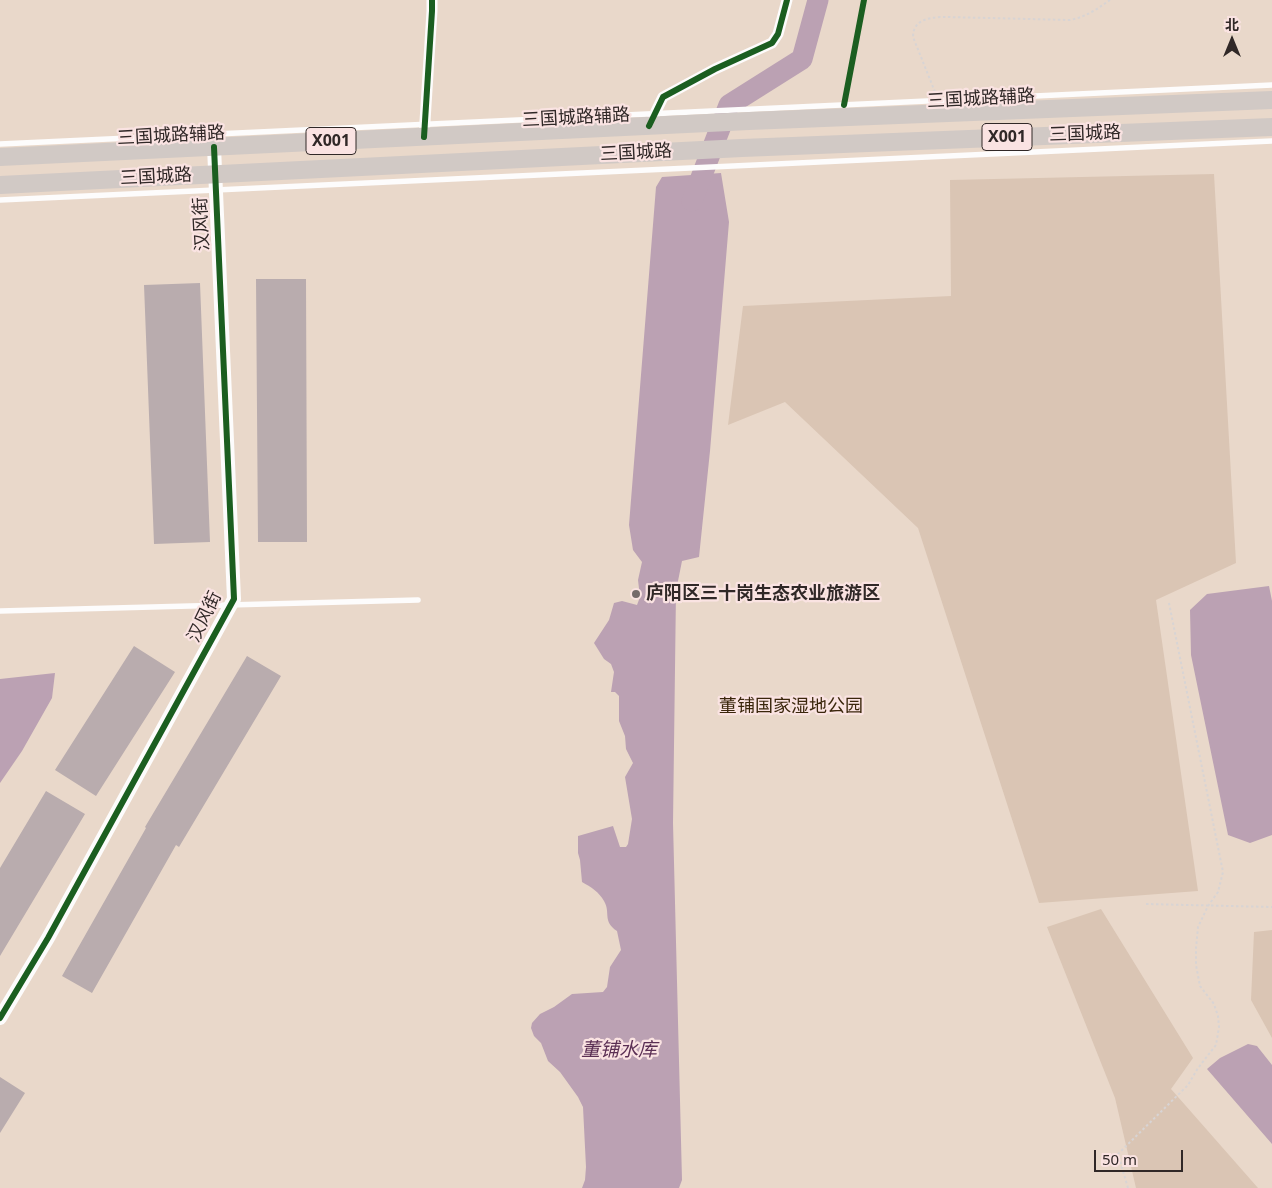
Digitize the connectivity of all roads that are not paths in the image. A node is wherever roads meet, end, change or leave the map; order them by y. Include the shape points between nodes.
1 (432, 0) edge
2 (787, 0) edge
3 (1272, 86) edge
4 (1272, 100) edge
5 (940, 105) junction
6 (655, 120) junction
7 (1272, 127) edge
8 (425, 129) junction
9 (1272, 141) edge
10 (0, 144) edge
11 (214, 147) junction
12 (0, 157) edge
13 (659, 161) junction
14 (216, 182) junction
15 (0, 185) edge
16 (0, 200) edge
17 (418, 600) dead end
18 (231, 605) junction
19 (0, 610) edge
20 (0, 1018) edge

1 - 8 street
2 - 6 street via 778,34 772,43 663,97
3 - 5 lane, 三国城路辅路
4 - 5 main road, 三国城路 / X001
5 - 6 main road, 三国城路 / X001 via 749,121
5 - 6 lane, 三国城路辅路 via 682,113
6 - 8 main road, 三国城路 / X001
7 - 13 main road, 三国城路 / X001 via 742,148
8 - 10 lane, 三国城路辅路
8 - 11 main road, 三国城路 / X001
9 - 13 lane via 750,165
11 - 12 main road, 三国城路 / X001
11 - 14 street, 汉风街
13 - 14 main road, 三国城路 / X001
14 - 15 main road, 三国城路 / X001
14 - 16 lane
14 - 18 street, 汉风街 via 234,599
17 - 18 lane
18 - 19 lane
18 - 20 street, 汉风街 via 48,938

